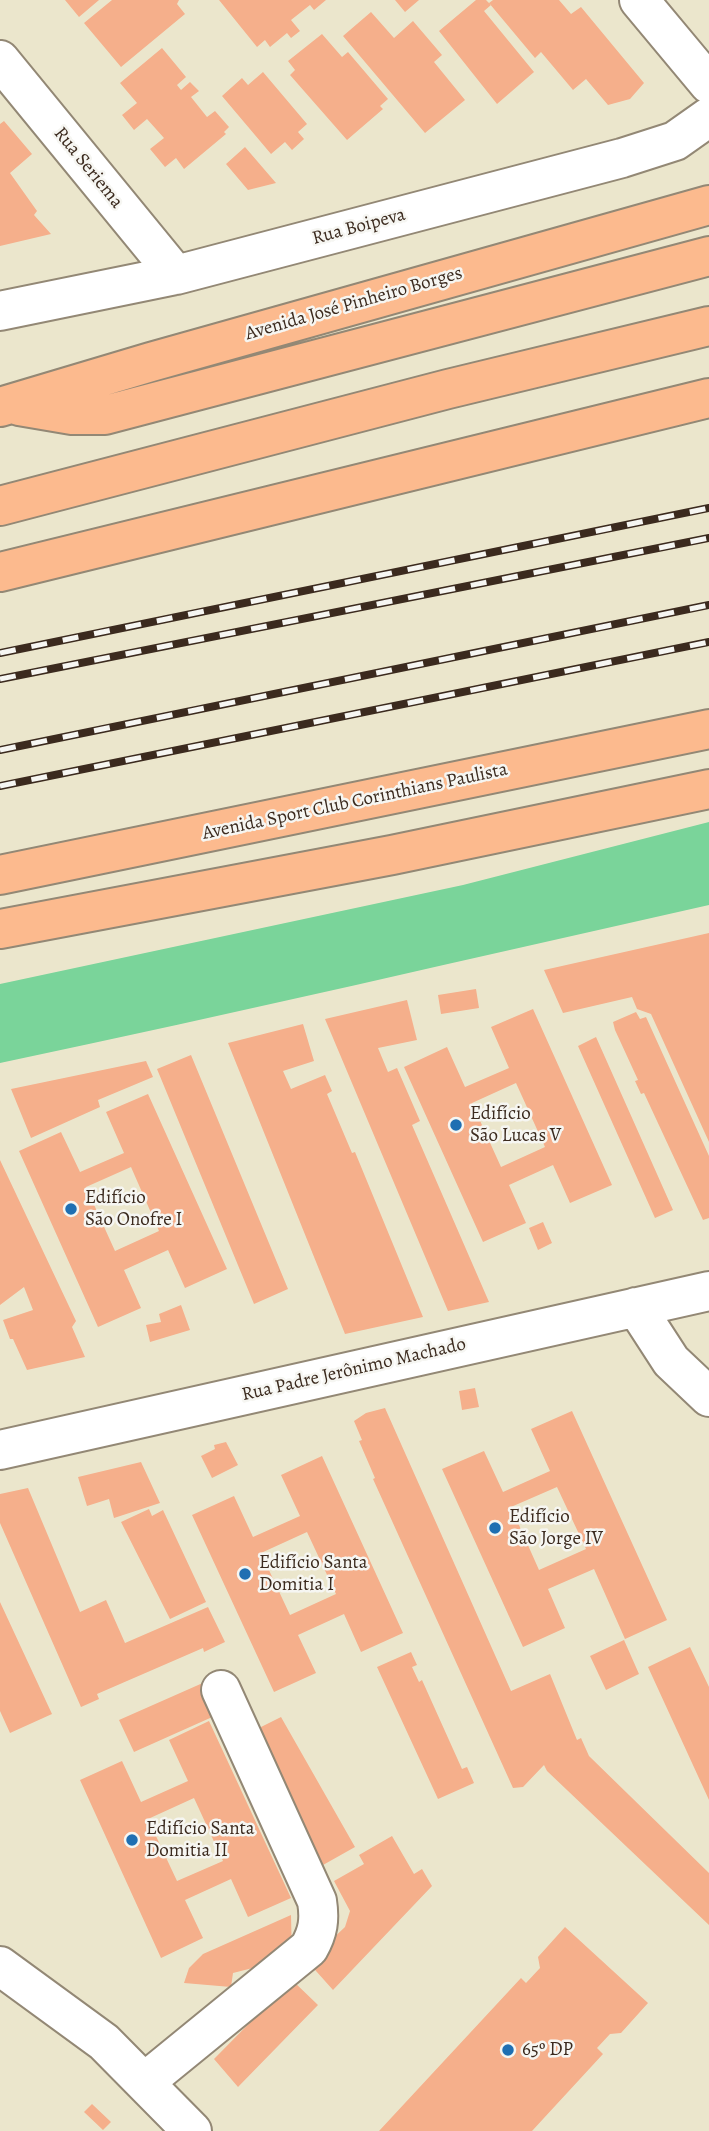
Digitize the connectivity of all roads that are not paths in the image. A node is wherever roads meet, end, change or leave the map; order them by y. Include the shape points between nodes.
1 (639, 0) edge
2 (0, 60) edge
3 (709, 84) edge
4 (709, 117) edge
5 (709, 205) edge
6 (709, 256) edge
7 (176, 275) junction
8 (0, 311) edge
9 (709, 326) edge
10 (709, 398) edge
11 (5, 406) edge
12 (0, 506) edge
13 (0, 572) edge
14 (709, 729) edge
15 (709, 789) edge
16 (0, 875) edge
17 (0, 929) edge
18 (709, 1291) edge
19 (636, 1307) junction
20 (709, 1397) edge
21 (0, 1450) edge
22 (221, 1690) dead end
23 (0, 1966) edge
24 (146, 2081) junction
25 (192, 2131) edge

1 - 3 street
2 - 7 street, Rua Seriema
4 - 7 street, Rua Boipeva via 675,141 622,158
5 - 11 main road, Avenida José Pinheiro Borges
6 - 11 main road via 105,415
7 - 8 street, Rua Boipeva
9 - 12 main road
10 - 13 main road
14 - 16 main road, Avenida Sport Club Corinthians Paulista
15 - 17 main road
18 - 19 street, Rua Padre Jerônimo Machado
19 - 20 street via 671,1361
19 - 21 street, Rua Padre Jerônimo Machado
22 - 24 street via 317,1901 320,1918 309,1948
23 - 24 street via 104,2042
24 - 25 street

